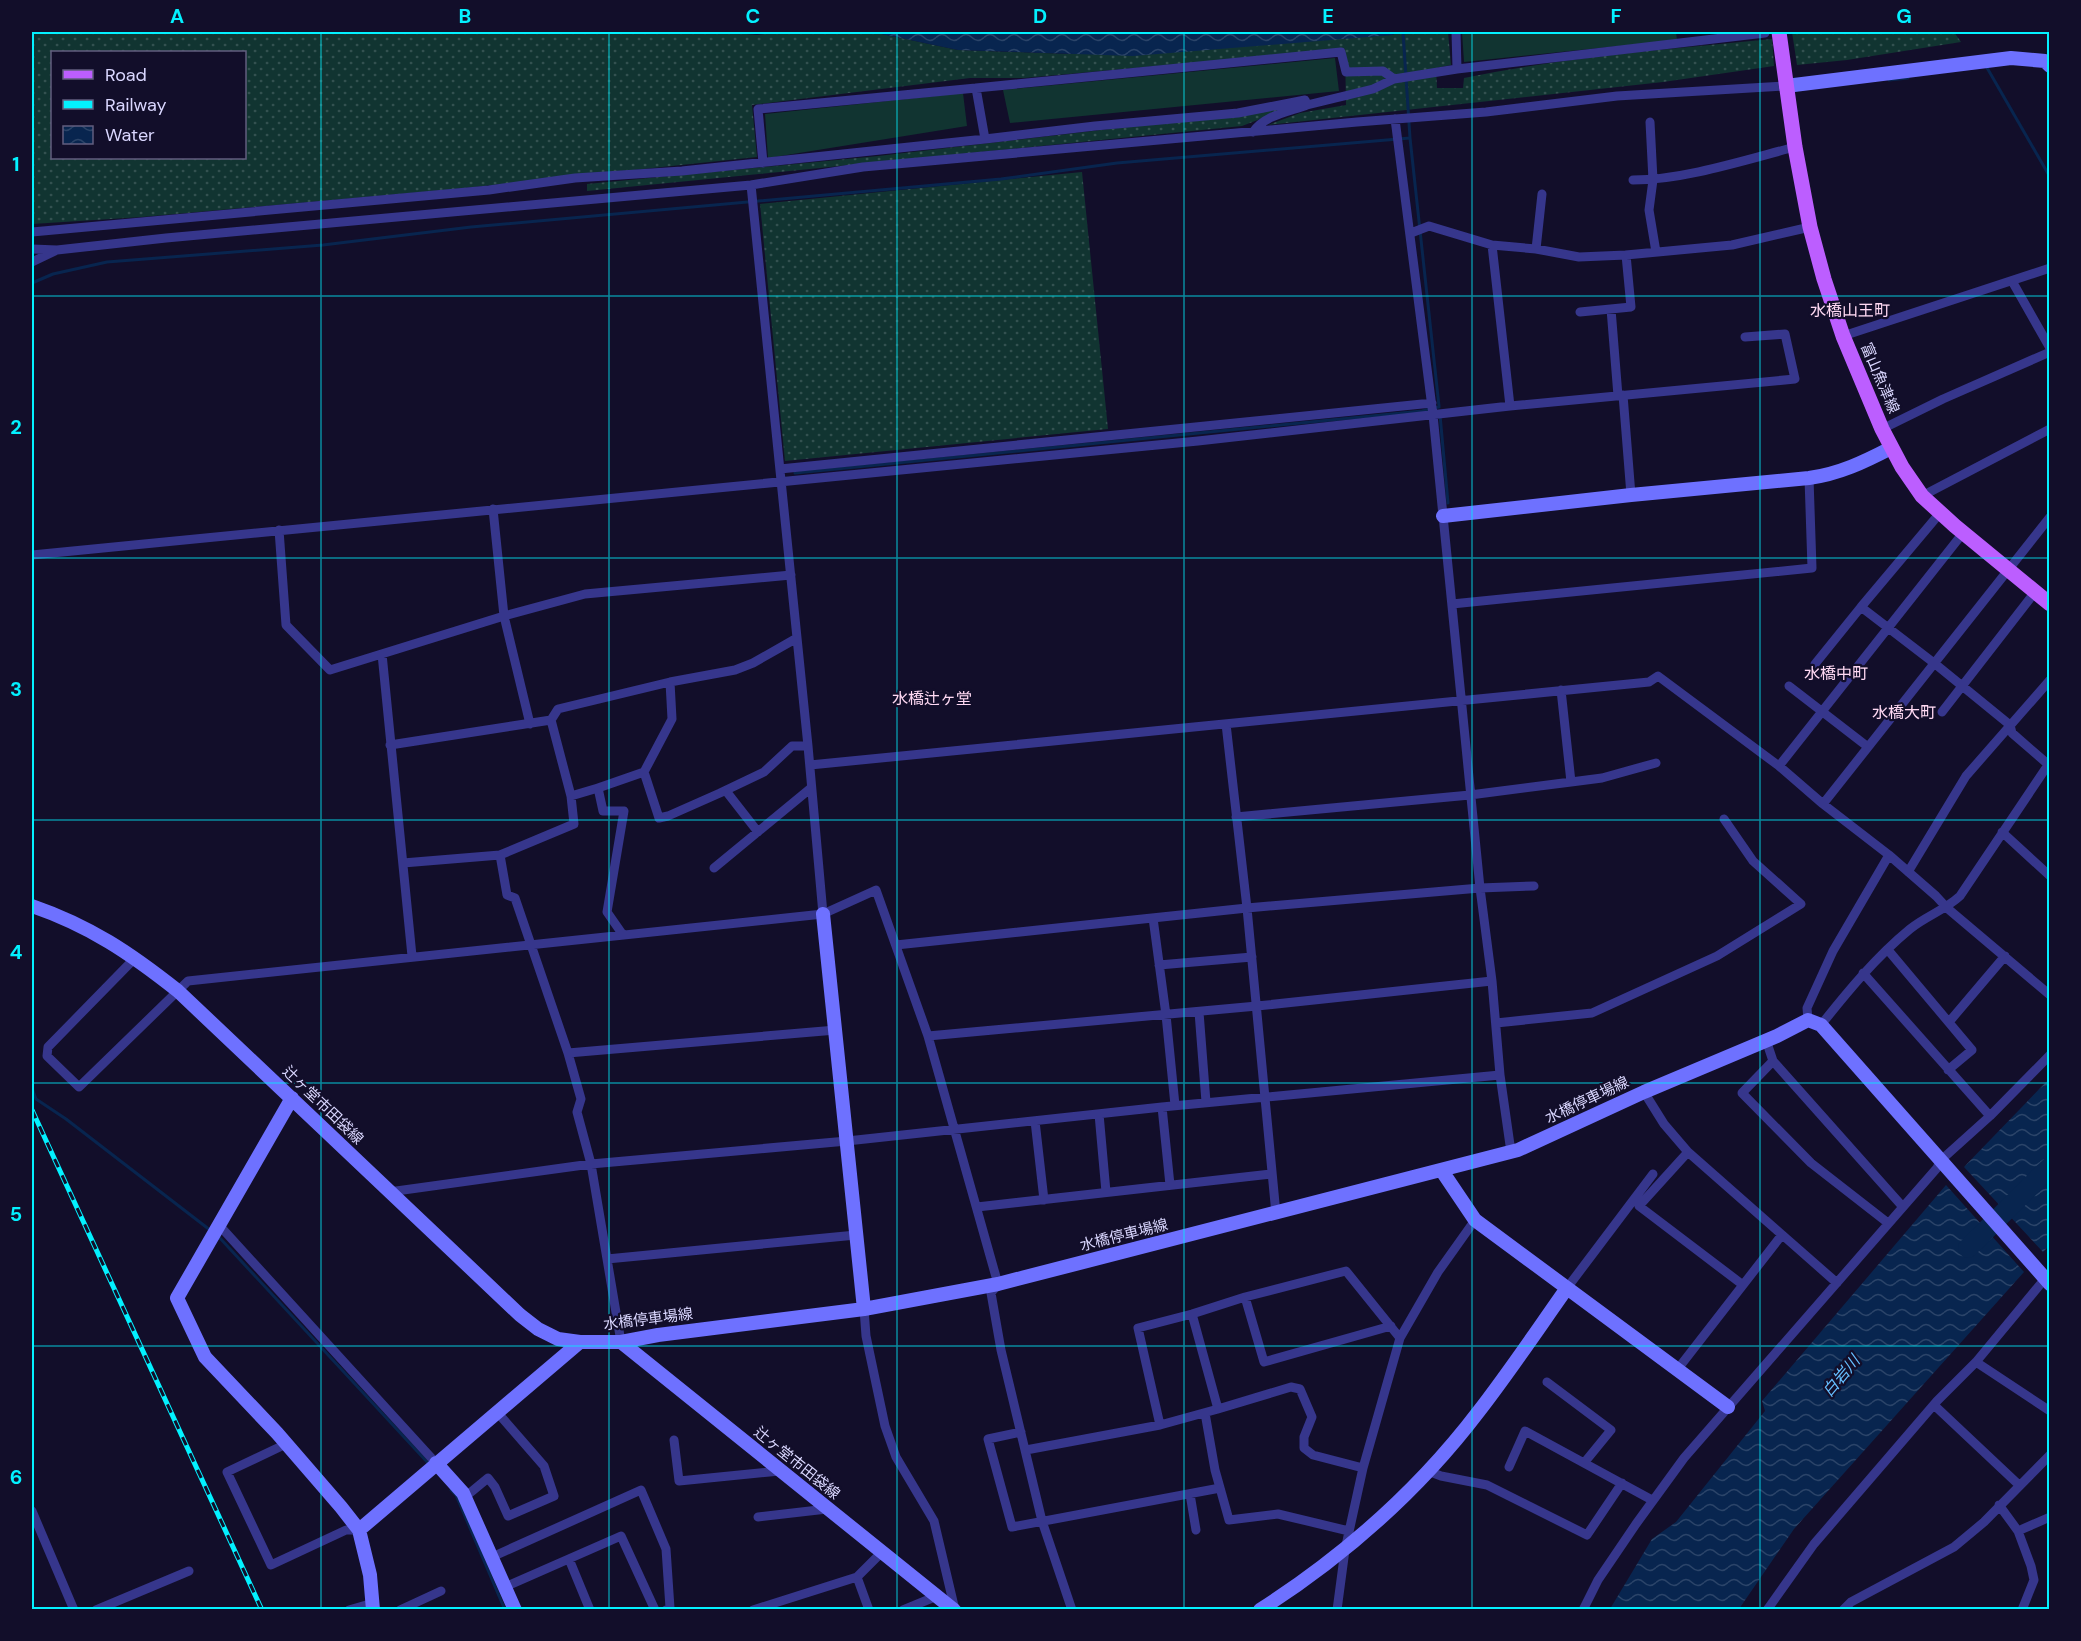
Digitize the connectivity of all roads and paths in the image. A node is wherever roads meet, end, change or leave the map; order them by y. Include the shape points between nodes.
1 (1456, 32) edge
2 (1681, 32) edge
3 (1772, 32) edge
4 (1682, 43) junction
5 (2048, 63) edge
6 (1457, 69) junction
7 (1394, 79) junction
8 (1786, 86) junction
9 (976, 88) junction
10 (1307, 105) junction
11 (1395, 118) junction
12 (1650, 122) dead end
13 (1253, 132) junction
14 (985, 139) junction
15 (1795, 147) junction
16 (763, 163) junction
17 (1633, 180) dead end
18 (1653, 180) junction
19 (751, 184) junction
20 (1542, 194) dead end
21 (1810, 228) junction
22 (32, 232) edge
23 (1411, 233) junction
24 (1492, 245) junction
25 (32, 249) edge
26 (1536, 249) junction
27 (57, 250) junction
28 (1656, 252) junction
29 (1626, 255) junction
30 (32, 262) edge
31 (2049, 268) edge
32 (2012, 281) junction
33 (1611, 309) junction
34 (1580, 312) dead end
35 (1843, 336) junction
36 (1745, 337) dead end
37 (2049, 350) edge
38 (1621, 396) junction
39 (1432, 403) junction
40 (1510, 406) junction
41 (1433, 415) junction
42 (1882, 429) junction
43 (2049, 429) edge
44 (1891, 448) junction
45 (780, 469) junction
46 (1809, 478) junction
47 (781, 481) junction
48 (1631, 495) junction
49 (1922, 496) junction
50 (493, 509) junction
51 (1940, 513) junction
52 (1443, 516) junction
53 (2049, 516) edge
54 (279, 530) junction
55 (1964, 533) junction
56 (32, 555) edge
57 (2007, 570) junction
58 (791, 575) junction
59 (2034, 592) junction
60 (1452, 604) junction
61 (2049, 604) edge
62 (1861, 607) junction
63 (504, 616) junction
64 (1889, 628) junction
65 (797, 638) junction
66 (382, 654) junction
67 (1934, 663) junction
68 (1815, 664) dead end
69 (2049, 680) edge
70 (670, 682) junction
71 (1961, 685) junction
72 (1789, 686) dead end
73 (1561, 690) junction
74 (1462, 700) junction
75 (1822, 711) junction
76 (1942, 712) dead end
77 (551, 720) junction
78 (530, 724) junction
79 (1226, 724) junction
80 (2010, 725) junction
81 (390, 745) junction
82 (808, 746) junction
83 (1868, 747) junction
84 (1656, 763) dead end
85 (2049, 764) edge
86 (810, 765) junction
87 (1779, 766) junction
88 (644, 772) junction
89 (1571, 782) junction
90 (598, 788) junction
91 (812, 789) junction
92 (726, 791) junction
93 (1470, 795) junction
94 (571, 796) junction
95 (1823, 804) junction
96 (1236, 817) junction
97 (1724, 819) dead end
98 (758, 832) junction
99 (2002, 832) junction
100 (500, 855) junction
101 (1889, 855) junction
102 (402, 863) junction
103 (714, 868) dead end
104 (1908, 872) junction
105 (2049, 876) edge
106 (1533, 886) dead end
107 (1480, 888) junction
108 (32, 906) edge
109 (1247, 908) junction
110 (1947, 908) junction
111 (823, 914) junction
112 (1153, 918) junction
113 (623, 935) junction
114 (530, 945) junction
115 (896, 945) junction
116 (1888, 950) junction
117 (412, 956) junction
118 (2005, 956) junction
119 (136, 957) junction
120 (1252, 957) junction
121 (1159, 965) junction
122 (1863, 973) junction
123 (1492, 981) junction
124 (178, 991) junction
125 (2049, 995) edge
126 (1257, 1006) junction
127 (1199, 1012) junction
128 (1166, 1015) junction
129 (1814, 1022) junction
130 (1948, 1022) junction
131 (1496, 1023) junction
132 (836, 1030) junction
133 (928, 1036) junction
134 (1766, 1040) junction
135 (568, 1053) junction
136 (2049, 1055) edge
137 (1773, 1061) junction
138 (1948, 1070) junction
139 (1500, 1075) junction
140 (1644, 1092) junction
141 (1265, 1096) junction
142 (292, 1098) junction
143 (1206, 1102) junction
144 (1175, 1105) junction
145 (1162, 1107) junction
146 (1099, 1114) junction
147 (1990, 1116) junction
148 (1035, 1121) junction
149 (956, 1130) junction
150 (847, 1141) junction
151 (1511, 1152) junction
152 (1688, 1152) junction
153 (591, 1164) junction
154 (1945, 1165) junction
155 (1442, 1171) junction
156 (1271, 1174) junction
157 (1653, 1174) dead end
158 (1170, 1185) junction
159 (389, 1192) junction
160 (1106, 1192) junction
161 (1044, 1200) junction
162 (1635, 1203) junction
163 (977, 1207) junction
164 (1903, 1207) junction
165 (1276, 1214) junction
166 (1474, 1220) junction
167 (1887, 1223) junction
168 (219, 1225) junction
169 (856, 1235) junction
170 (1781, 1236) junction
171 (607, 1258) junction
172 (2045, 1277) edge
173 (1837, 1283) junction
174 (998, 1284) junction
175 (1743, 1285) junction
176 (1567, 1288) junction
177 (1245, 1297) junction
178 (864, 1309) junction
179 (1192, 1314) junction
180 (1391, 1326) junction
181 (1400, 1338) junction
182 (580, 1342) junction
183 (621, 1342) junction
184 (1976, 1362) junction
185 (1677, 1370) junction
186 (1547, 1382) dead end
187 (1934, 1405) junction
188 (1728, 1407) junction
189 (1218, 1410) junction
190 (2049, 1411) edge
191 (497, 1412) junction
192 (1205, 1413) junction
193 (1160, 1425) junction
194 (1021, 1432) junction
195 (674, 1440) dead end
196 (286, 1444) junction
197 (1026, 1449) junction
198 (2049, 1455) edge
199 (436, 1463) junction
200 (1584, 1463) junction
201 (1509, 1467) dead end
202 (1363, 1468) junction
203 (780, 1471) junction
204 (1428, 1471) junction
205 (1622, 1483) junction
206 (2019, 1485) junction
207 (1220, 1488) junction
208 (1190, 1494) junction
209 (465, 1497) junction
210 (1652, 1500) junction
211 (2000, 1506) junction
212 (827, 1509) junction
213 (32, 1511) edge
214 (758, 1517) dead end
215 (2049, 1517) edge
216 (1042, 1521) junction
217 (359, 1530) junction
218 (1196, 1530) dead end
219 (1349, 1531) junction
220 (2018, 1531) junction
221 (1345, 1550) junction
222 (882, 1552) junction
223 (492, 1557) junction
224 (569, 1559) junction
225 (189, 1571) dead end
226 (857, 1577) junction
227 (505, 1587) junction
228 (441, 1591) dead end
229 (937, 1596) junction
230 (373, 1606) edge
231 (1852, 1606) edge
232 (868, 1609) edge
233 (74, 1610) edge
234 (96, 1610) edge
235 (349, 1610) edge
236 (400, 1610) edge
237 (515, 1610) edge
238 (590, 1610) edge
239 (655, 1610) edge
240 (666, 1610) edge
241 (753, 1610) edge
242 (903, 1610) edge
243 (954, 1610) edge
244 (1072, 1610) edge
245 (1260, 1610) edge
246 (1337, 1610) edge
247 (1583, 1610) edge
248 (1767, 1610) edge
249 (1843, 1610) edge
250 (2022, 1610) edge

1 - 6 street
2 - 4 street
3 - 4 street
3 - 8 main road, 富山魚津線
4 - 6 street
5 - 8 main road via 2011,58
6 - 7 street
7 - 9 street via 1383,71 1346,72 1341,52
7 - 10 street via 1373,89
8 - 11 street via 1617,96 1486,112
8 - 15 main road, 富山魚津線
9 - 14 street
9 - 16 street via 758,109
10 - 13 street via 1268,119
10 - 14 street via 1305,100 1238,113
11 - 13 street
11 - 23 street
12 - 18 street
13 - 19 street via 863,167
14 - 16 street
15 - 18 street
15 - 21 main road, 富山魚津線
16 - 22 street
17 - 18 street
18 - 28 street via 1649,210
19 - 27 street
19 - 45 street
20 - 26 street
21 - 28 street via 1732,245
21 - 35 main road, 富山魚津線
23 - 24 street via 1429,226
23 - 39 street
24 - 26 street
24 - 40 street
25 - 27 street
26 - 29 street via 1579,257
27 - 30 street
28 - 29 street
29 - 33 street via 1631,307
31 - 32 street
32 - 35 street
32 - 37 street
33 - 34 street
33 - 38 street
35 - 42 main road, 富山魚津線
36 - 38 street via 1785,334 1795,379
37 - 42 street
38 - 40 street
38 - 48 street
39 - 41 street
39 - 45 street
40 - 41 street
41 - 47 street
41 - 52 street
42 - 44 main road, 富山魚津線
43 - 49 street
44 - 46 main road via 1830,475
44 - 49 main road, 富山魚津線
45 - 47 street
46 - 48 main road
46 - 60 street via 1812,568
47 - 50 street
47 - 58 street
48 - 52 main road
49 - 51 main road, 富山魚津線
50 - 54 street
50 - 63 street
51 - 55 main road, 富山魚津線
51 - 62 street
52 - 60 street
53 - 57 street
54 - 56 street
54 - 66 street via 286,625 330,670
55 - 57 main road, 富山魚津線
55 - 64 street
57 - 59 main road, 富山魚津線
57 - 67 street
58 - 63 street via 585,594
58 - 65 street
59 - 61 main road, 富山魚津線
59 - 71 street
60 - 74 street
62 - 64 street
62 - 68 street
63 - 66 street
63 - 78 street
64 - 67 street
64 - 75 street
65 - 70 street via 735,670
65 - 82 street
66 - 81 street
67 - 71 street
67 - 83 street
69 - 80 street
70 - 77 street via 558,709
70 - 88 street via 672,718
71 - 76 street
71 - 80 street
72 - 75 street
73 - 74 street
73 - 87 street via 1648,682 1658,676
73 - 89 street
74 - 79 street
74 - 93 street
75 - 83 street
75 - 87 street
77 - 78 street
77 - 94 street
78 - 81 street
79 - 86 street
79 - 96 street
80 - 85 street via 2012,733
80 - 104 street via 1966,776
81 - 102 street
82 - 86 street
82 - 92 street via 792,747 764,772
83 - 95 street
84 - 89 street
85 - 99 street
86 - 91 street
87 - 95 street
88 - 90 street
88 - 92 street via 659,818
89 - 93 street
90 - 94 street
90 - 113 street via 603,811 624,811 607,912
91 - 98 street
91 - 111 street
92 - 98 street
93 - 96 street
93 - 107 street
94 - 100 street via 574,824
95 - 101 street
96 - 109 street
97 - 131 street via 1753,861 1801,904 1717,956 1592,1013
98 - 103 street
99 - 105 street
99 - 110 street via 1960,896
100 - 102 street
100 - 114 street via 507,895 515,898
101 - 104 street
101 - 129 street via 1833,951 1807,1008
102 - 117 street
104 - 110 street
106 - 107 street
107 - 109 street
107 - 123 street
108 - 119 main road, 辻ヶ堂市田袋線 via 59,915
109 - 112 street
109 - 120 street
110 - 116 street via 1910,929
110 - 118 street
111 - 113 street
111 - 115 street via 876,890
111 - 132 main road
112 - 115 street
112 - 121 street
113 - 114 street
114 - 117 street
114 - 135 street
115 - 133 street
116 - 122 street
116 - 130 street
117 - 124 street via 188,981
118 - 125 street
118 - 130 street
119 - 124 main road, 辻ヶ堂市田袋線
119 - 124 street via 48,1047 47,1056 79,1087
120 - 121 street
120 - 126 street
121 - 128 street
122 - 129 street
122 - 138 street
123 - 126 street
123 - 131 street
124 - 142 main road, 辻ヶ堂市田袋線
126 - 127 street
126 - 141 street
127 - 128 street
127 - 143 street
128 - 133 street
128 - 144 street
129 - 134 main road, 水橋停車場線
129 - 154 main road
130 - 138 street via 1972,1050
131 - 139 street
132 - 135 street
132 - 150 main road
133 - 149 street
134 - 137 street
134 - 140 main road, 水橋停車場線
135 - 153 street via 581,1099 577,1112
136 - 147 street
137 - 164 street
137 - 167 street via 1742,1093 1810,1162
138 - 147 street
139 - 141 street
139 - 151 street
140 - 151 main road, 水橋停車場線
140 - 152 street
141 - 143 street
141 - 156 street
142 - 159 main road, 辻ヶ堂市田袋線
142 - 168 main road
143 - 144 street
144 - 145 street
145 - 146 street
145 - 158 street
146 - 148 street
146 - 160 street
147 - 154 street
148 - 149 street
148 - 161 street
149 - 150 street
149 - 163 street
150 - 153 street
150 - 169 main road
151 - 155 main road, 水橋停車場線
152 - 162 street
152 - 170 street
153 - 159 street
153 - 171 street
154 - 164 street via 1937,1168
154 - 172 main road
155 - 165 main road, 水橋停車場線
155 - 166 main road
156 - 158 street
156 - 165 street
157 - 162 street
158 - 160 street
159 - 182 main road, 辻ヶ堂市田袋線 via 520,1315 558,1339
160 - 161 street
161 - 163 street
162 - 175 street
162 - 176 street
163 - 174 street
164 - 167 street
165 - 174 main road, 水橋停車場線
166 - 176 main road
166 - 181 street
167 - 173 street
168 - 196 main road via 177,1298 205,1357
168 - 199 street
169 - 171 street
169 - 178 main road
170 - 173 street
170 - 175 street
171 - 183 street
172 - 184 street
173 - 188 street
174 - 178 main road, 水橋停車場線
174 - 194 street via 991,1293
175 - 185 street
176 - 185 main road
176 - 204 main road via 1479,1412
177 - 179 street
177 - 180 street via 1346,1271
177 - 180 street via 1264,1362
178 - 183 main road, 水橋停車場線
178 - 243 street via 885,1426 896,1457 934,1521
179 - 189 street
179 - 193 street via 1138,1328
180 - 181 street
181 - 202 street
182 - 183 main road, 水橋停車場線
182 - 191 main road
183 - 203 main road, 辻ヶ堂市田袋線
184 - 187 street
184 - 190 street
185 - 188 main road
186 - 200 street via 1611,1430
187 - 206 street
187 - 248 street via 1814,1544
188 - 210 street
189 - 192 street
189 - 202 street via 1291,1387 1300,1389 1312,1418 1304,1448 1313,1455
191 - 199 main road
191 - 209 street via 543,1466 554,1496 508,1516 488,1478
192 - 193 street
192 - 207 street
193 - 197 street
194 - 197 street
194 - 216 street via 988,1439 1012,1527
195 - 203 street via 679,1481
196 - 217 main road
196 - 217 street via 227,1472 271,1565 346,1530
197 - 216 street
198 - 206 street
199 - 209 main road
199 - 217 main road
200 - 201 street via 1525,1431
200 - 205 street
202 - 219 street
203 - 212 main road, 辻ヶ堂市田袋線
204 - 205 street via 1487,1485 1587,1535
204 - 221 main road
205 - 210 street
206 - 211 street
207 - 208 street
207 - 219 street via 1229,1520 1278,1514
208 - 216 street
208 - 218 street
209 - 223 main road
210 - 247 street via 1598,1580
211 - 220 street
211 - 231 street via 1954,1546
212 - 214 street
212 - 222 main road, 辻ヶ堂市田袋線
213 - 233 street
215 - 220 street
216 - 244 street
217 - 230 main road
219 - 221 street
220 - 250 street via 2034,1580
221 - 245 main road
221 - 246 street
222 - 226 street
222 - 229 main road, 辻ヶ堂市田袋線
223 - 227 main road
223 - 240 street via 641,1490 666,1549 670,1608
224 - 227 street
224 - 238 street
224 - 239 street via 621,1536
225 - 234 street
226 - 232 street
226 - 241 street
227 - 237 main road
228 - 236 street
229 - 242 street
229 - 243 main road, 辻ヶ堂市田袋線
230 - 235 street
231 - 249 street

